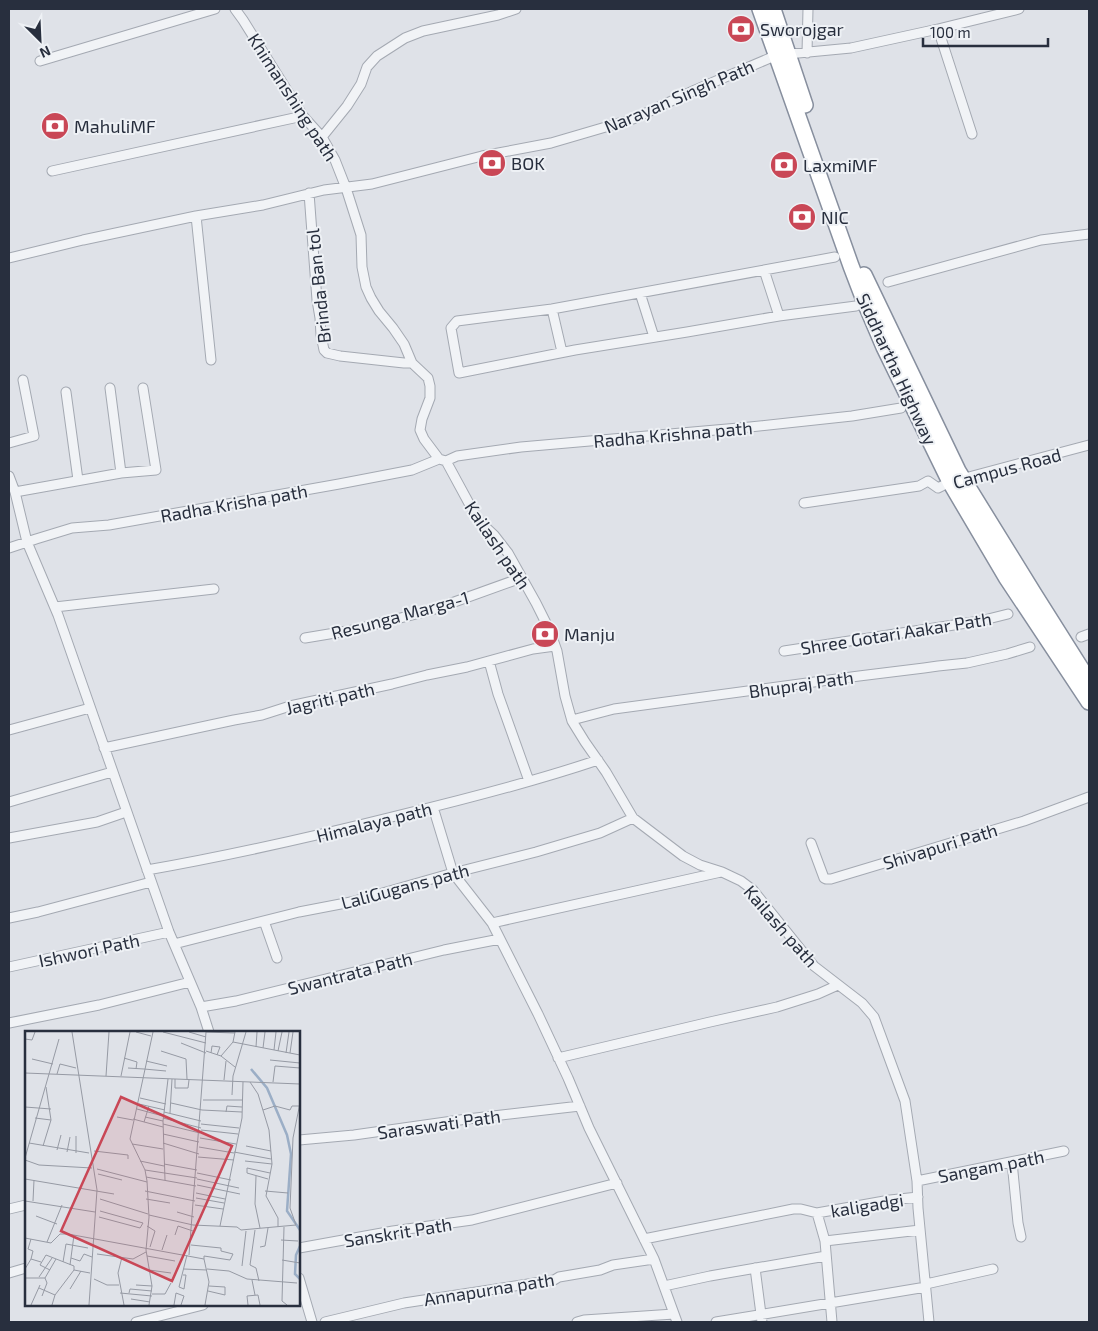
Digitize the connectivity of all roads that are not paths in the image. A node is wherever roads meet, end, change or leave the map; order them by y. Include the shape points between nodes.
1 (216, 9) edge
2 (235, 9) edge
3 (516, 9) edge
4 (760, 9) edge
5 (773, 9) edge
6 (808, 9) edge
7 (1018, 9) edge
8 (502, 11) edge
9 (981, 13) edge
10 (938, 29) junction
11 (807, 53) junction
12 (783, 55) junction
13 (40, 61) dead end
14 (303, 116) junction
15 (972, 134) dead end
16 (322, 137) junction
17 (52, 171) dead end
18 (346, 188) junction
19 (308, 193) junction
20 (196, 216) junction
21 (1089, 234) edge
22 (835, 257) dead end
23 (9, 258) edge
24 (764, 270) junction
25 (888, 282) dead end
26 (640, 292) junction
27 (856, 306) dead end
28 (552, 309) junction
29 (779, 316) junction
30 (654, 337) junction
31 (562, 352) junction
32 (211, 360) dead end
33 (412, 363) junction
34 (22, 380) dead end
35 (110, 388) dead end
36 (143, 388) dead end
37 (66, 392) dead end
38 (901, 408) dead end
39 (9, 443) edge
40 (1089, 445) edge
41 (443, 460) junction
42 (121, 473) junction
43 (9, 476) edge
44 (78, 480) junction
45 (956, 480) junction
46 (14, 492) junction
47 (804, 503) dead end
48 (27, 542) junction
49 (9, 548) edge
50 (522, 578) junction
51 (214, 589) dead end
52 (55, 607) junction
53 (1008, 614) dead end
54 (305, 638) dead end
55 (555, 646) junction
56 (1030, 647) dead end
57 (784, 652) dead end
58 (489, 661) junction
59 (1089, 681) edge
60 (1089, 702) edge
61 (90, 708) junction
62 (572, 720) junction
63 (9, 730) edge
64 (104, 748) junction
65 (598, 760) junction
66 (112, 772) junction
67 (529, 781) junction
68 (1089, 797) edge
69 (9, 802) edge
70 (433, 808) junction
71 (126, 812) junction
72 (633, 818) junction
73 (9, 838) edge
74 (811, 843) dead end
75 (147, 870) junction
76 (722, 872) junction
77 (453, 873) junction
78 (151, 882) junction
79 (9, 918) edge
80 (264, 921) junction
81 (492, 923) junction
82 (170, 932) junction
83 (500, 939) junction
84 (174, 944) junction
85 (277, 958) dead end
86 (9, 967) edge
87 (190, 982) junction
88 (838, 985) junction
89 (201, 1007) junction
90 (9, 1023) edge
91 (209, 1031) edge
92 (558, 1058) junction
93 (580, 1106) junction
94 (300, 1140) edge
95 (1064, 1151) dead end
96 (1012, 1162) junction
97 (917, 1181) junction
98 (617, 1183) junction
99 (918, 1197) junction
100 (25, 1205) edge
101 (9, 1209) edge
102 (817, 1213) junction
103 (920, 1230) junction
104 (1021, 1237) dead end
105 (644, 1239) junction
106 (825, 1241) junction
107 (300, 1248) edge
108 (826, 1256) junction
109 (654, 1259) junction
110 (25, 1268) edge
111 (755, 1268) junction
112 (993, 1269) dead end
113 (9, 1273) edge
114 (300, 1282) edge
115 (926, 1285) junction
116 (664, 1286) junction
117 (830, 1303) junction
118 (199, 1306) edge
119 (676, 1318) edge
120 (762, 1318) edge
121 (136, 1322) edge
122 (312, 1322) edge
123 (324, 1322) edge
124 (577, 1322) edge
125 (716, 1322) edge
126 (832, 1322) edge
127 (929, 1322) edge

1 - 13 street
2 - 14 street, Khimanshing path
3 - 8 street
4 - 12 highway, Siddhartha Highway
5 - 12 highway, Siddhartha Highway
6 - 11 street
7 - 9 street, Narayan Singh Path
8 - 16 street via 423,31 377,56 367,67 347,106
9 - 10 street, Narayan Singh Path
10 - 11 street, Narayan Singh Path via 851,48
10 - 15 street
11 - 12 street, Narayan Singh Path
12 - 18 street, Narayan Singh Path via 608,127 552,143
12 - 45 highway, Siddhartha Highway via 867,283
14 - 16 street, Khimanshing path
14 - 17 street
16 - 18 street, Khimanshing path
18 - 19 street, Narayan Singh Path
18 - 33 street, Khimanshing path via 361,235 366,287 404,344
19 - 20 street, Narayan Singh Path via 263,205
19 - 33 street, Brinda Ban tol via 324,350 340,356
20 - 23 street, Narayan Singh Path
20 - 32 street
21 - 25 street via 1041,240
22 - 24 street
24 - 26 street
24 - 29 street
26 - 28 street
26 - 30 street
27 - 29 street
28 - 31 street
28 - 31 street via 458,321 451,328 459,373
29 - 30 street
30 - 31 street
33 - 41 street, Kailash path via 428,378 430,386 430,398 420,430
34 - 39 street via 34,436
35 - 42 street
36 - 42 street via 156,470
37 - 44 street
38 - 41 street, Radha Krishna path via 750,427 521,447
40 - 45 street, Campus Road
41 - 48 street, Radha Krisha path via 412,470 339,484 109,525 72,528
41 - 50 street, Kailash path via 478,520 508,553
42 - 44 street
43 - 46 street
44 - 46 street
45 - 47 street, Campus Road via 938,488 928,481 919,486
45 - 59 highway, Siddhartha Highway
45 - 60 highway, Siddhartha Highway via 1006,577
46 - 48 street
48 - 49 street, Radha Krisha path
48 - 52 street
50 - 54 street, Resunga Marga-1 via 432,610 354,630
50 - 55 street, Kailash path
51 - 52 street
52 - 61 street
53 - 57 street, Shree Gotari Aakar Path
55 - 58 street, Jagriti path
55 - 62 street, Kailash path
56 - 62 street, Bhupraj Path via 967,663 624,708
58 - 64 street, Jagriti path via 262,715
58 - 67 street
61 - 63 street
61 - 64 street
62 - 65 street, Kailash path
64 - 66 street
65 - 67 street, Himalaya path
65 - 72 street, Kailash path
66 - 69 street
66 - 71 street
67 - 70 street, Himalaya path
68 - 74 street, Shivapuri Path via 1024,821 826,879
70 - 75 street, Himalaya path via 274,846
70 - 77 street
71 - 73 street via 97,822
71 - 75 street
72 - 76 street, Kailash path via 683,856
72 - 77 street, LaliGugans path via 581,839
75 - 78 street
76 - 81 street
76 - 88 street, Kailash path via 753,890 814,966
77 - 80 street, LaliGugans path via 351,902
77 - 81 street
78 - 79 street
78 - 82 street
80 - 84 street, LaliGugans path
80 - 85 street
81 - 83 street
82 - 84 street
82 - 86 street, Ishwori Path
83 - 89 street, Swantrata Path
83 - 92 street
84 - 87 street
87 - 89 street
87 - 90 street
88 - 92 street via 777,1007
88 - 97 street, Kailash path via 874,1016 905,1101
89 - 91 street
92 - 93 street
93 - 94 street, Saraswati Path
93 - 98 street
95 - 96 street, Sangam path
96 - 97 street, Sangam path
96 - 104 street
97 - 99 street, Kailash path
98 - 105 street
98 - 107 street, Sanskrit Path via 472,1220
99 - 102 street, kaligadgi
99 - 103 street, Kailash path
100 - 101 street
102 - 105 street, kaligadgi via 793,1209
102 - 106 street
103 - 106 street
103 - 115 street, Kailash path
105 - 109 street
106 - 108 street
108 - 111 street
108 - 117 street
109 - 116 street
109 - 123 street, Annapurna path via 613,1265 554,1280 404,1303
110 - 113 street
111 - 116 street
111 - 120 street
112 - 115 street
114 - 122 street
115 - 117 street
115 - 127 street, Kailash path
116 - 119 street
117 - 120 street
117 - 126 street
118 - 121 street
119 - 124 street
120 - 125 street

